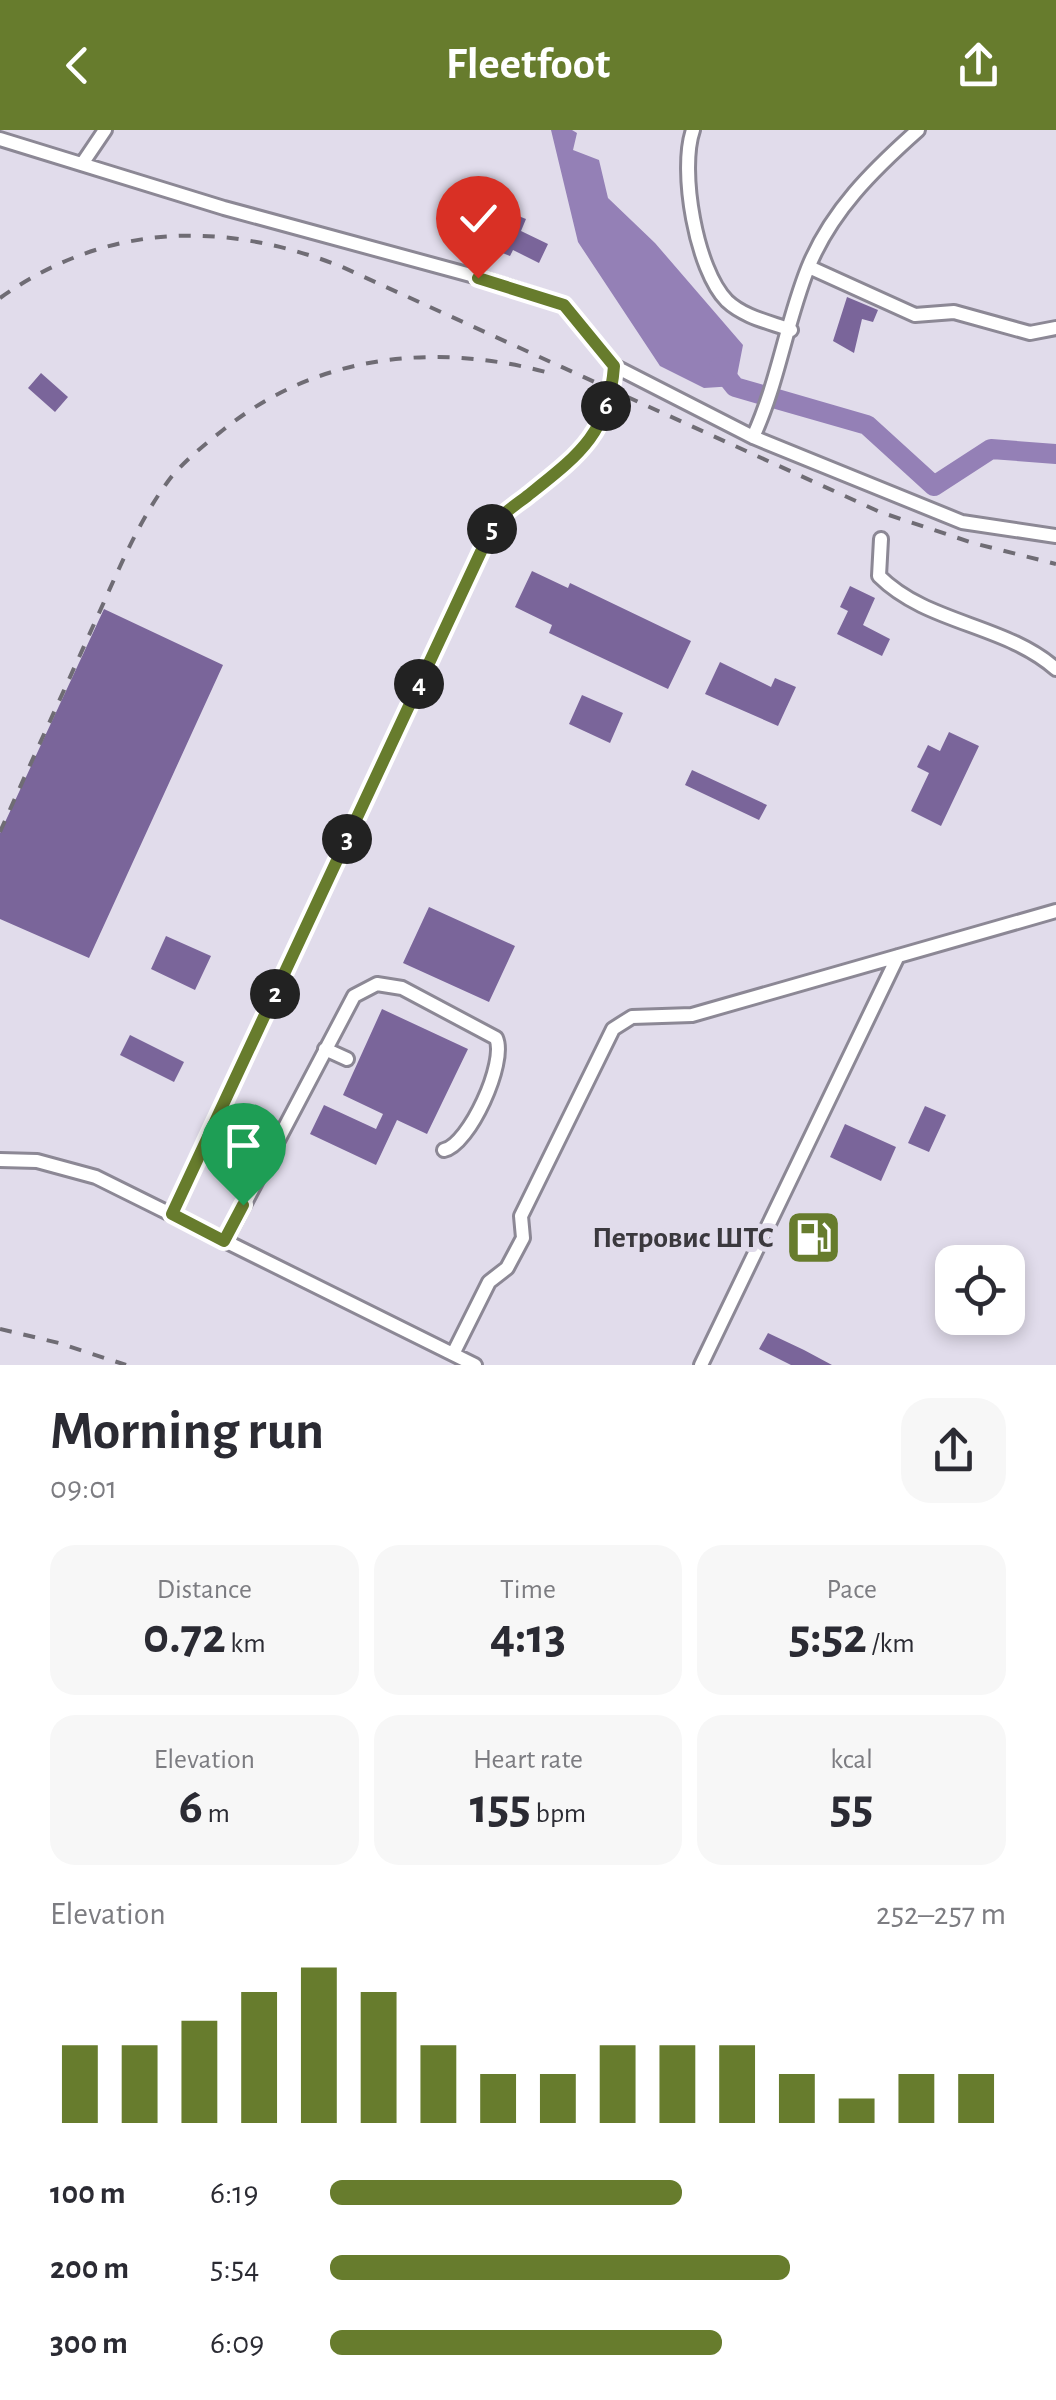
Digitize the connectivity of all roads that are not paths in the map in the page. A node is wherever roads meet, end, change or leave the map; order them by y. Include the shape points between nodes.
1 (105, 130) edge
2 (693, 130) edge
3 (918, 130) edge
4 (0, 139) edge
5 (82, 164) junction
6 (809, 267) junction
7 (1056, 328) edge
8 (790, 330) junction
9 (614, 366) junction
10 (754, 437) junction
11 (1056, 536) edge
12 (881, 539) dead end
13 (1056, 669) edge
14 (1056, 911) edge
15 (898, 956) junction
16 (325, 1049) junction
17 (347, 1059) dead end
18 (444, 1150) dead end
19 (0, 1160) edge
20 (172, 1214) junction
21 (224, 1241) junction
22 (453, 1354) junction
23 (475, 1365) edge
24 (701, 1365) edge

1 - 5 street
2 - 8 street via 687,146 692,222 716,285 746,314
3 - 6 street via 848,200
4 - 5 street
5 - 9 street via 564,305
6 - 7 street via 915,315 954,312 1030,332
6 - 8 street
8 - 10 street
9 - 10 street
9 - 20 street via 610,399 580,454 492,528
10 - 11 street via 962,522
12 - 13 street via 879,576 900,596 1019,645
14 - 15 street
15 - 22 street via 692,1015 632,1018 613,1028 521,1216 523,1238 507,1268 489,1282
15 - 24 street
16 - 17 street
16 - 18 street via 354,996 377,984 402,988 496,1038 497,1072 463,1138
16 - 21 street
19 - 20 street via 96,1177
20 - 21 street
21 - 22 street
22 - 23 street

